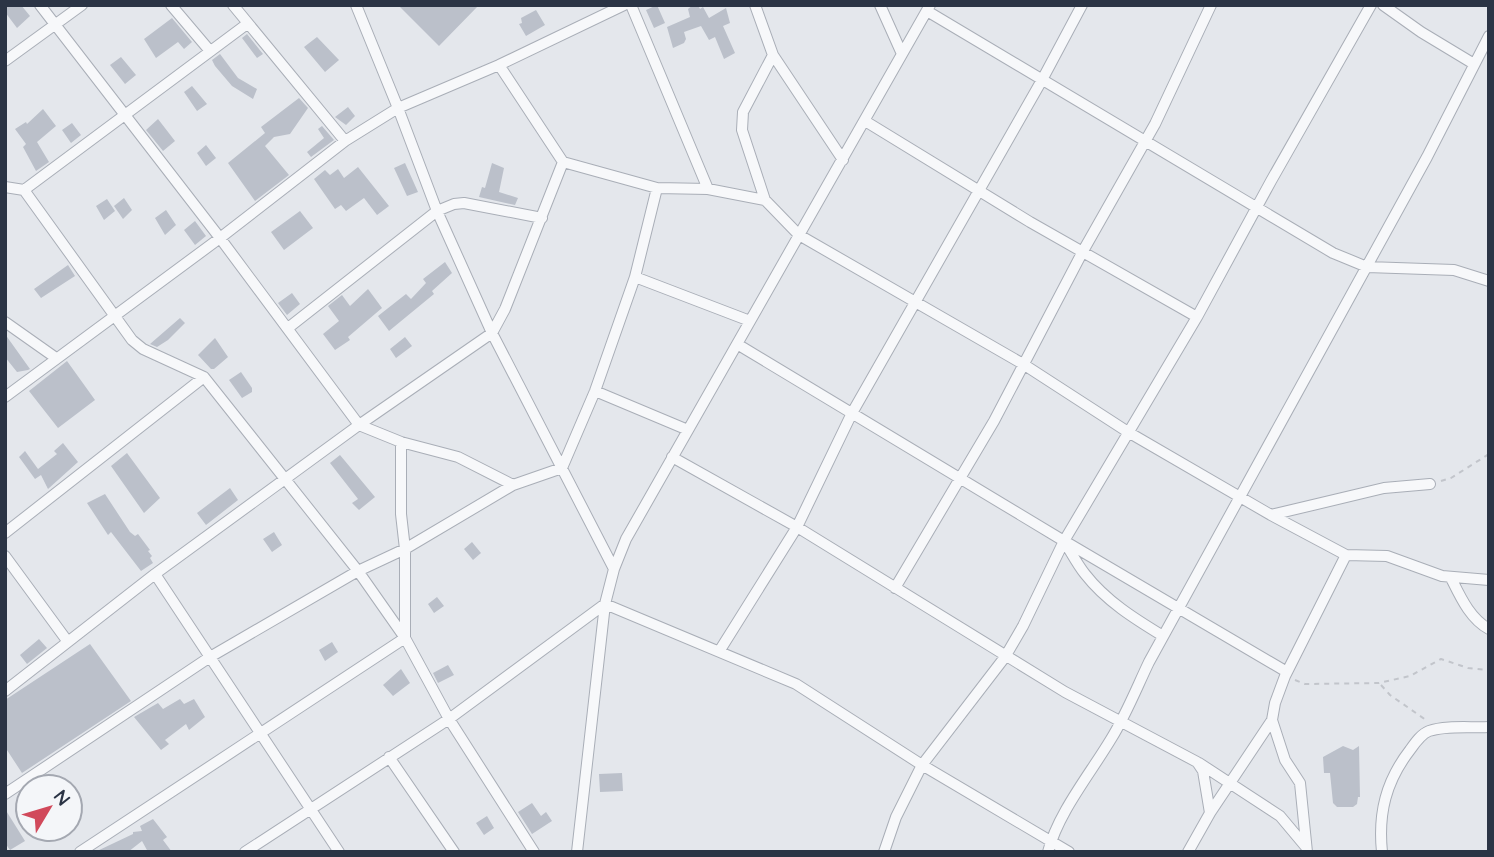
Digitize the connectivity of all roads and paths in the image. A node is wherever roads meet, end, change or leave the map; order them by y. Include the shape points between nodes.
1 (40, 5) edge
2 (82, 5) edge
3 (171, 5) edge
4 (233, 5) edge
5 (356, 5) edge
6 (624, 5) edge
7 (631, 5) edge
8 (755, 5) edge
9 (880, 5) edge
10 (1082, 5) edge
11 (1212, 5) edge
12 (1371, 5) edge
13 (1383, 5) edge
14 (928, 8) edge
15 (247, 24) junction
16 (55, 25) junction
17 (1489, 36) edge
18 (210, 51) junction
19 (902, 54) junction
20 (773, 55) junction
21 (5, 61) edge
22 (1474, 64) junction
23 (499, 65) junction
24 (1042, 80) junction
25 (398, 108) junction
26 (125, 114) junction
27 (865, 121) junction
28 (345, 141) junction
29 (1144, 141) junction
30 (843, 160) junction
31 (563, 162) junction
32 (6, 185) edge
33 (657, 188) junction
34 (708, 189) junction
35 (980, 189) junction
36 (24, 190) junction
37 (765, 200) junction
38 (1257, 209) junction
39 (437, 211) junction
40 (542, 218) junction
41 (799, 234) junction
42 (220, 238) junction
43 (1083, 251) junction
44 (1367, 267) junction
45 (635, 277) junction
46 (1489, 281) edge
47 (915, 303) junction
48 (114, 316) junction
49 (1197, 317) junction
50 (750, 321) junction
51 (5, 323) edge
52 (288, 328) junction
53 (492, 333) junction
54 (737, 344) junction
55 (56, 358) junction
56 (1023, 364) junction
57 (204, 377) junction
58 (595, 391) junction
59 (5, 397) edge
60 (852, 413) junction
61 (359, 425) junction
62 (688, 430) junction
63 (1128, 432) junction
64 (401, 442) junction
65 (1489, 454) edge
66 (672, 457) junction
67 (562, 468) junction
68 (960, 478) junction
69 (284, 480) junction
70 (1430, 484) joint
71 (513, 485) junction
72 (1241, 499) junction
73 (1271, 515) junction
74 (797, 527) junction
75 (5, 533) edge
76 (1064, 541) junction
77 (405, 549) junction
78 (1346, 555) junction
79 (5, 556) edge
80 (614, 569) junction
81 (358, 571) junction
82 (155, 574) junction
83 (1451, 578) junction
84 (1489, 580) edge
85 (895, 588) junction
86 (605, 604) junction
87 (1179, 609) junction
88 (1484, 627) edge
89 (1163, 636) junction
90 (405, 638) junction
91 (1489, 639) edge
92 (68, 642) junction
93 (720, 650) junction
94 (210, 657) junction
95 (1005, 657) junction
96 (1489, 670) edge
97 (1286, 674) junction
98 (1380, 683) junction
99 (5, 691) edge
100 (449, 719) junction
101 (1272, 720) junction
102 (1119, 723) junction
103 (1489, 727) edge
104 (1437, 730) junction
105 (260, 735) junction
106 (389, 757) junction
107 (1197, 762) junction
108 (922, 765) junction
109 (1230, 782) junction
110 (5, 794) edge
111 (309, 808) junction
112 (1210, 813) junction
113 (1049, 846) edge
114 (1307, 849) edge
115 (80, 852) edge
116 (245, 852) edge
117 (339, 852) edge
118 (454, 852) edge
119 (534, 852) edge
120 (578, 852) edge
121 (884, 852) edge
122 (1069, 852) edge
123 (1188, 852) edge
124 (1382, 852) edge

1 - 16 street
2 - 16 street
3 - 18 street
4 - 15 street
5 - 25 street
6 - 23 street
7 - 34 street
8 - 20 street
9 - 19 street
10 - 24 street
11 - 29 street
12 - 38 street
13 - 22 street
14 - 19 street
14 - 24 street
15 - 18 street
15 - 28 street
16 - 21 street
16 - 26 street
17 - 22 street
18 - 26 street
19 - 27 street
20 - 30 street
20 - 37 street via 743,112 742,130
22 - 44 street
23 - 25 street
23 - 31 street
24 - 29 street
24 - 35 street
25 - 28 street
25 - 39 street
26 - 36 street
26 - 42 street
27 - 30 street
27 - 35 street
28 - 42 street
29 - 38 street
29 - 43 street
30 - 41 street
31 - 33 street
31 - 40 street
32 - 36 street
33 - 34 street
33 - 45 street
34 - 37 street
35 - 43 street
35 - 47 street
36 - 48 street
37 - 41 street
38 - 44 street
38 - 49 street
39 - 40 street via 464,203
39 - 52 street
39 - 53 street
40 - 53 street
41 - 47 street
41 - 50 street
42 - 48 street
42 - 52 street
43 - 49 street
43 - 56 street
44 - 46 street via 1454,270
44 - 72 street
45 - 50 street
45 - 58 street
47 - 56 street
47 - 60 street
48 - 55 street
48 - 57 street via 137,345
49 - 63 street
50 - 54 street
51 - 55 street
52 - 61 street
53 - 61 street
53 - 67 street
54 - 60 street
54 - 62 street
55 - 59 street
56 - 63 street
56 - 68 street
57 - 69 street
57 - 75 street
58 - 62 street
58 - 67 street
60 - 68 street
60 - 74 street
61 - 64 street
61 - 69 street
62 - 66 street
63 - 72 street
63 - 76 street
64 - 71 street via 458,457
64 - 77 street
65 - 70 path via 1451,478
66 - 74 street
66 - 80 street
67 - 71 street
67 - 80 street
68 - 76 street
68 - 85 street
69 - 81 street
69 - 82 street
70 - 73 street via 1384,488
71 - 77 street
72 - 73 street
72 - 87 street
73 - 78 street
74 - 85 street
74 - 93 street
76 - 87 street
76 - 89 street via 1100,590 1130,617
76 - 95 street
77 - 81 street
77 - 90 street
78 - 83 street via 1387,556
78 - 97 street
79 - 92 street
80 - 86 street
81 - 90 street
81 - 94 street
82 - 92 street
82 - 94 street
83 - 84 street
83 - 88 street
85 - 95 street
86 - 93 street
86 - 100 street
86 - 120 street
87 - 89 street
87 - 97 street
88 - 91 street
89 - 102 street
90 - 100 street
90 - 105 street
92 - 99 street
93 - 108 street via 796,684
94 - 105 street
94 - 110 street
95 - 102 street
95 - 108 street
96 - 98 path via 1441,659 1410,676
97 - 98 path via 1306,684
97 - 101 street
98 - 104 path
100 - 106 street
100 - 119 street
101 - 109 street
101 - 114 street via 1285,760 1300,783
102 - 107 street
102 - 113 street
103 - 104 street
104 - 124 street via 1424,734 1414,745 1390,784 1380,820
105 - 111 street
105 - 115 street
106 - 111 street
106 - 118 street
107 - 109 street
107 - 112 street via 1203,771
108 - 113 street
108 - 121 street
109 - 112 street
109 - 114 street via 1280,816
111 - 116 street
111 - 117 street
112 - 123 street
113 - 122 street

